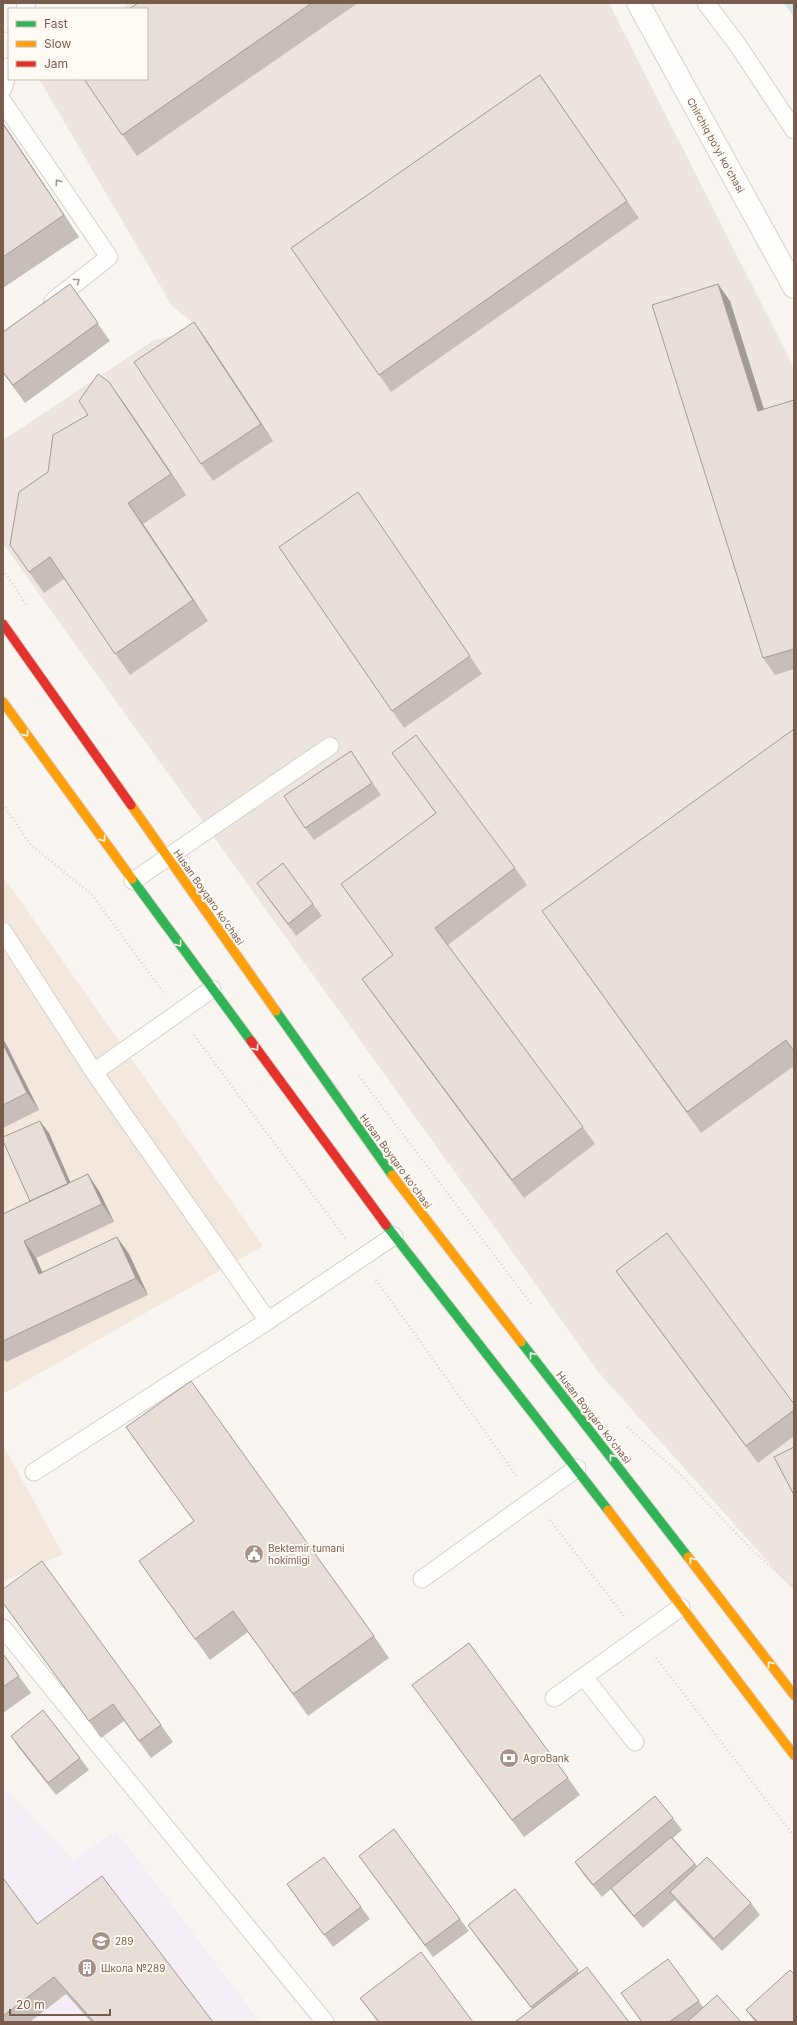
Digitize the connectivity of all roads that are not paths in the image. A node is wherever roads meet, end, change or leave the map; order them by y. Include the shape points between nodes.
1 (638, 3) edge
2 (706, 3) edge
3 (8, 71) edge
4 (3, 89) edge
5 (3, 102) edge
6 (794, 130) edge
7 (794, 287) edge
8 (40, 311) edge
9 (3, 624) edge
10 (3, 702) edge
11 (330, 746) dead end
12 (167, 858) junction
13 (134, 881) junction
14 (3, 931) edge
15 (212, 989) junction
16 (94, 1072) junction
17 (394, 1236) junction
18 (269, 1320) junction
19 (577, 1468) junction
20 (34, 1472) dead end
21 (422, 1579) dead end
22 (681, 1607) junction
23 (3, 1628) edge
24 (584, 1677) junction
25 (794, 1695) edge
26 (554, 1698) dead end
27 (635, 1742) dead end
28 (794, 1755) edge
29 (325, 2022) edge

1 - 7 street, Chirchiq bo'yi ko'chasi
2 - 6 lane via 737,44
3 - 4 lane
8 -> 5 lane via 109,257
9 - 12 main road, Husan Boyqaro ko'chasi
10 -> 13 main road
11 - 12 lane
12 - 13 lane
25 -> 12 main road, Husan Boyqaro ko'chasi via 593,1431 407,1197
13 -> 15 main road
14 - 16 lane
15 - 16 lane
15 -> 17 main road
16 - 18 lane
17 - 18 lane
17 - 19 main road
18 - 20 lane
19 - 21 lane
19 - 22 main road
22 - 24 lane
22 - 28 main road
23 - 29 lane
24 - 26 lane
24 - 27 lane

